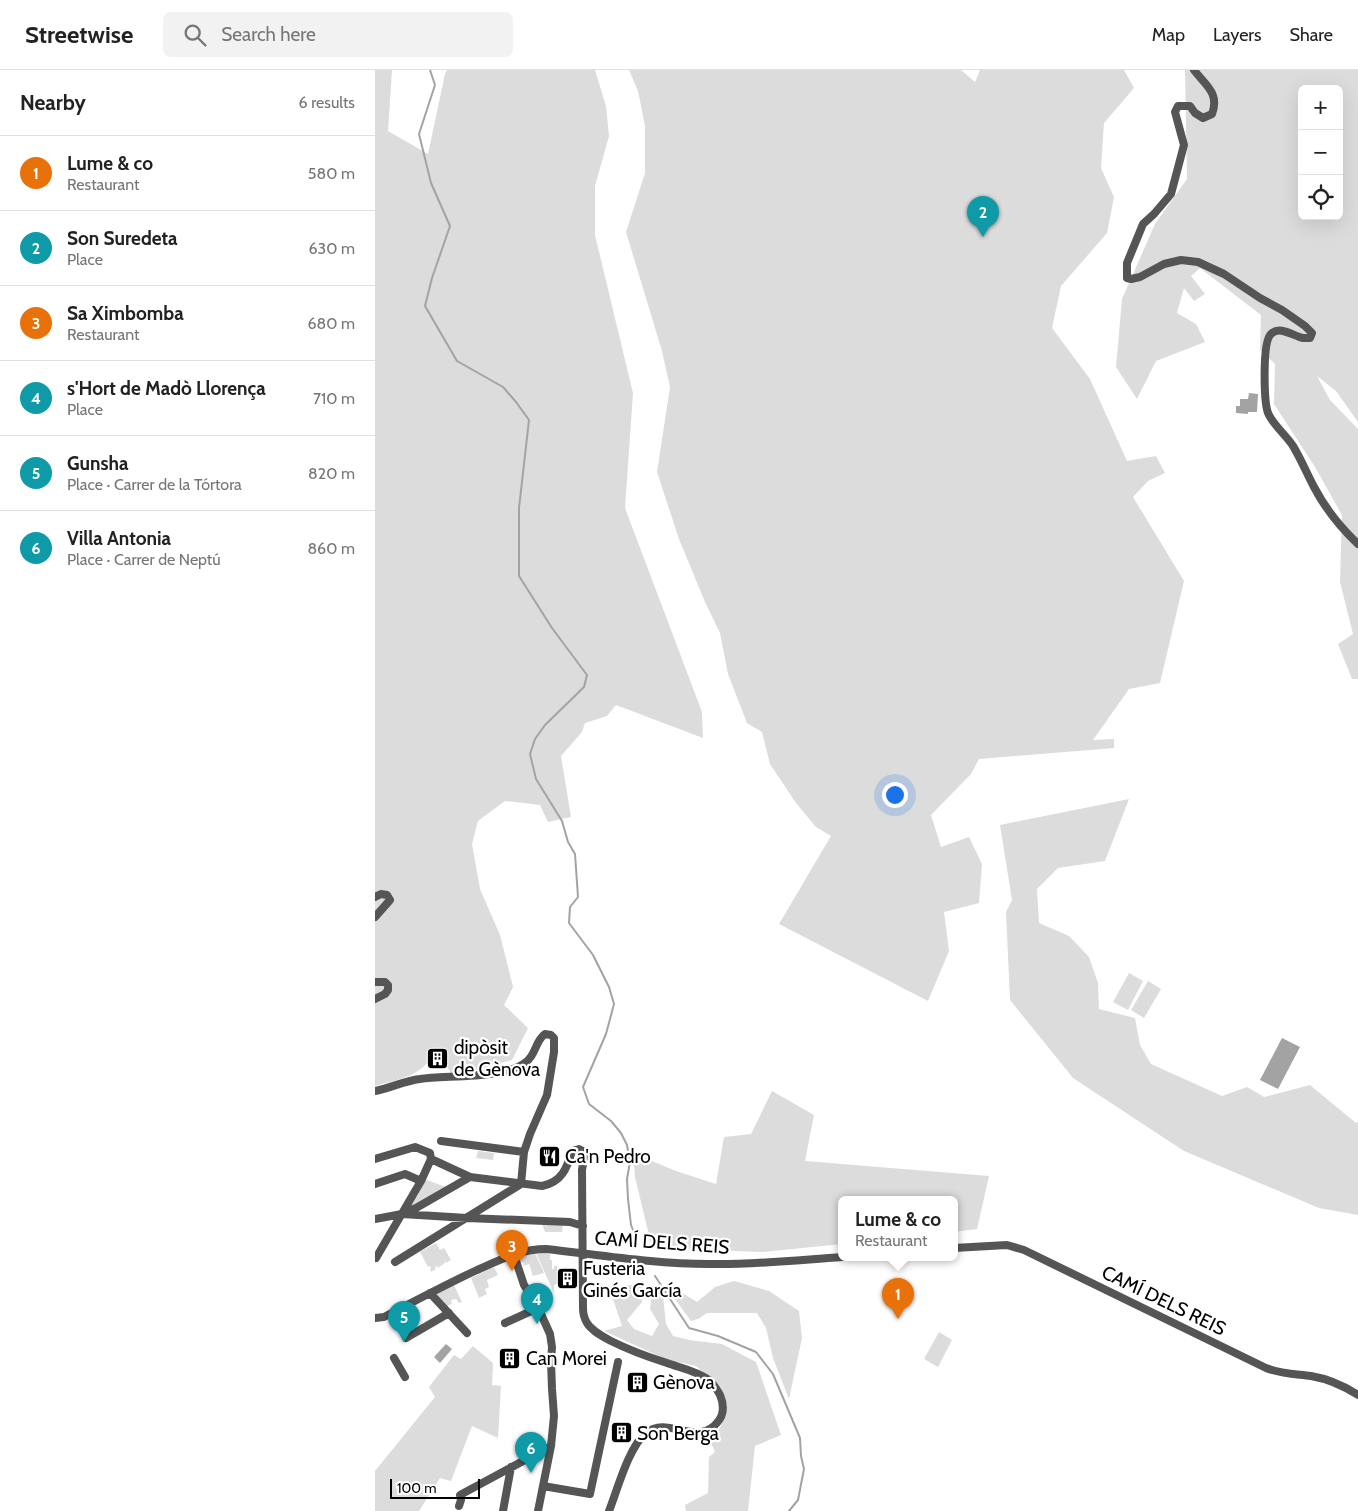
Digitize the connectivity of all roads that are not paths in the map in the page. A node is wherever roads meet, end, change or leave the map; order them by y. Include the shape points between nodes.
1 (1194, 70) edge
2 (1358, 544) edge
3 (375, 896) edge
4 (375, 917) edge
5 (375, 982) edge
6 (375, 999) edge
7 (375, 1091) edge
8 (441, 1141) dead end
9 (524, 1152) junction
10 (375, 1159) edge
11 (431, 1159) junction
12 (470, 1177) junction
13 (421, 1181) junction
14 (375, 1184) edge
15 (521, 1184) junction
16 (402, 1214) junction
17 (467, 1218) junction
18 (375, 1219) edge
19 (569, 1222) junction
20 (583, 1226) junction
21 (583, 1245) junction
22 (958, 1248) edge
23 (583, 1254) junction
24 (514, 1255) junction
25 (838, 1257) edge
26 (376, 1258) edge
27 (395, 1262) dead end
28 (429, 1293) junction
29 (538, 1308) junction
30 (449, 1313) junction
31 (375, 1318) edge
32 (505, 1323) dead end
33 (467, 1333) dead end
34 (406, 1338) dead end
35 (394, 1358) dead end
36 (619, 1362) dead end
37 (405, 1377) dead end
38 (1358, 1396) edge
39 (551, 1446) junction
40 (511, 1467) junction
41 (543, 1486) junction
42 (459, 1506) dead end
43 (503, 1511) edge
44 (538, 1511) edge
45 (609, 1511) edge

1 - 2 street via 1209,88 1215,107 1212,114 1203,118 1190,106 1178,106 1175,112 1184,145 1171,194 1143,224 1127,262 1127,278 1140,277 1164,264 1181,260 1197,262 1282,310 1312,333 1310,338 1285,331 1271,334 1266,344 1268,414 1293,446 1314,488 1340,527
3 - 4 street via 387,894 390,900
5 - 6 street via 388,985 385,994
7 - 9 street via 422,1078 509,1070 526,1062 541,1037 551,1035 554,1052 547,1095
8 - 9 street
9 - 15 street
10 - 11 street via 415,1147 430,1153
11 - 12 street
11 - 13 street
12 - 15 street
12 - 16 street
13 - 14 street via 405,1174
13 - 16 street
15 - 17 street
15 - 20 street via 549,1184 566,1169 572,1151 585,1152 582,1170
16 - 17 street
16 - 18 street
16 - 26 street
17 - 19 street
17 - 27 street
19 - 20 street
19 - 21 street via 578,1230
20 - 21 street
21 - 23 street
22 - 38 street, CAMÍ DELS REIS via 1007,1245 1025,1250 1265,1368 1326,1379
23 - 24 street, CAMÍ DELS REIS via 546,1249
23 - 25 street, CAMÍ DELS REIS via 711,1264
23 - 45 street via 583,1308 587,1323 616,1344 697,1373 711,1382 723,1401 721,1418 709,1430 693,1433 673,1427 658,1427 641,1436
24 - 28 street, CAMÍ DELS REIS
24 - 29 street via 523,1286
28 - 30 street
28 - 31 street, CAMÍ DELS REIS via 384,1317
29 - 32 street
29 - 39 street via 552,1347 554,1416
30 - 33 street
30 - 34 street
35 - 37 street
36 - 41 street via 590,1494
39 - 40 street
39 - 41 street
40 - 42 street via 460,1495
40 - 43 street
41 - 44 street

